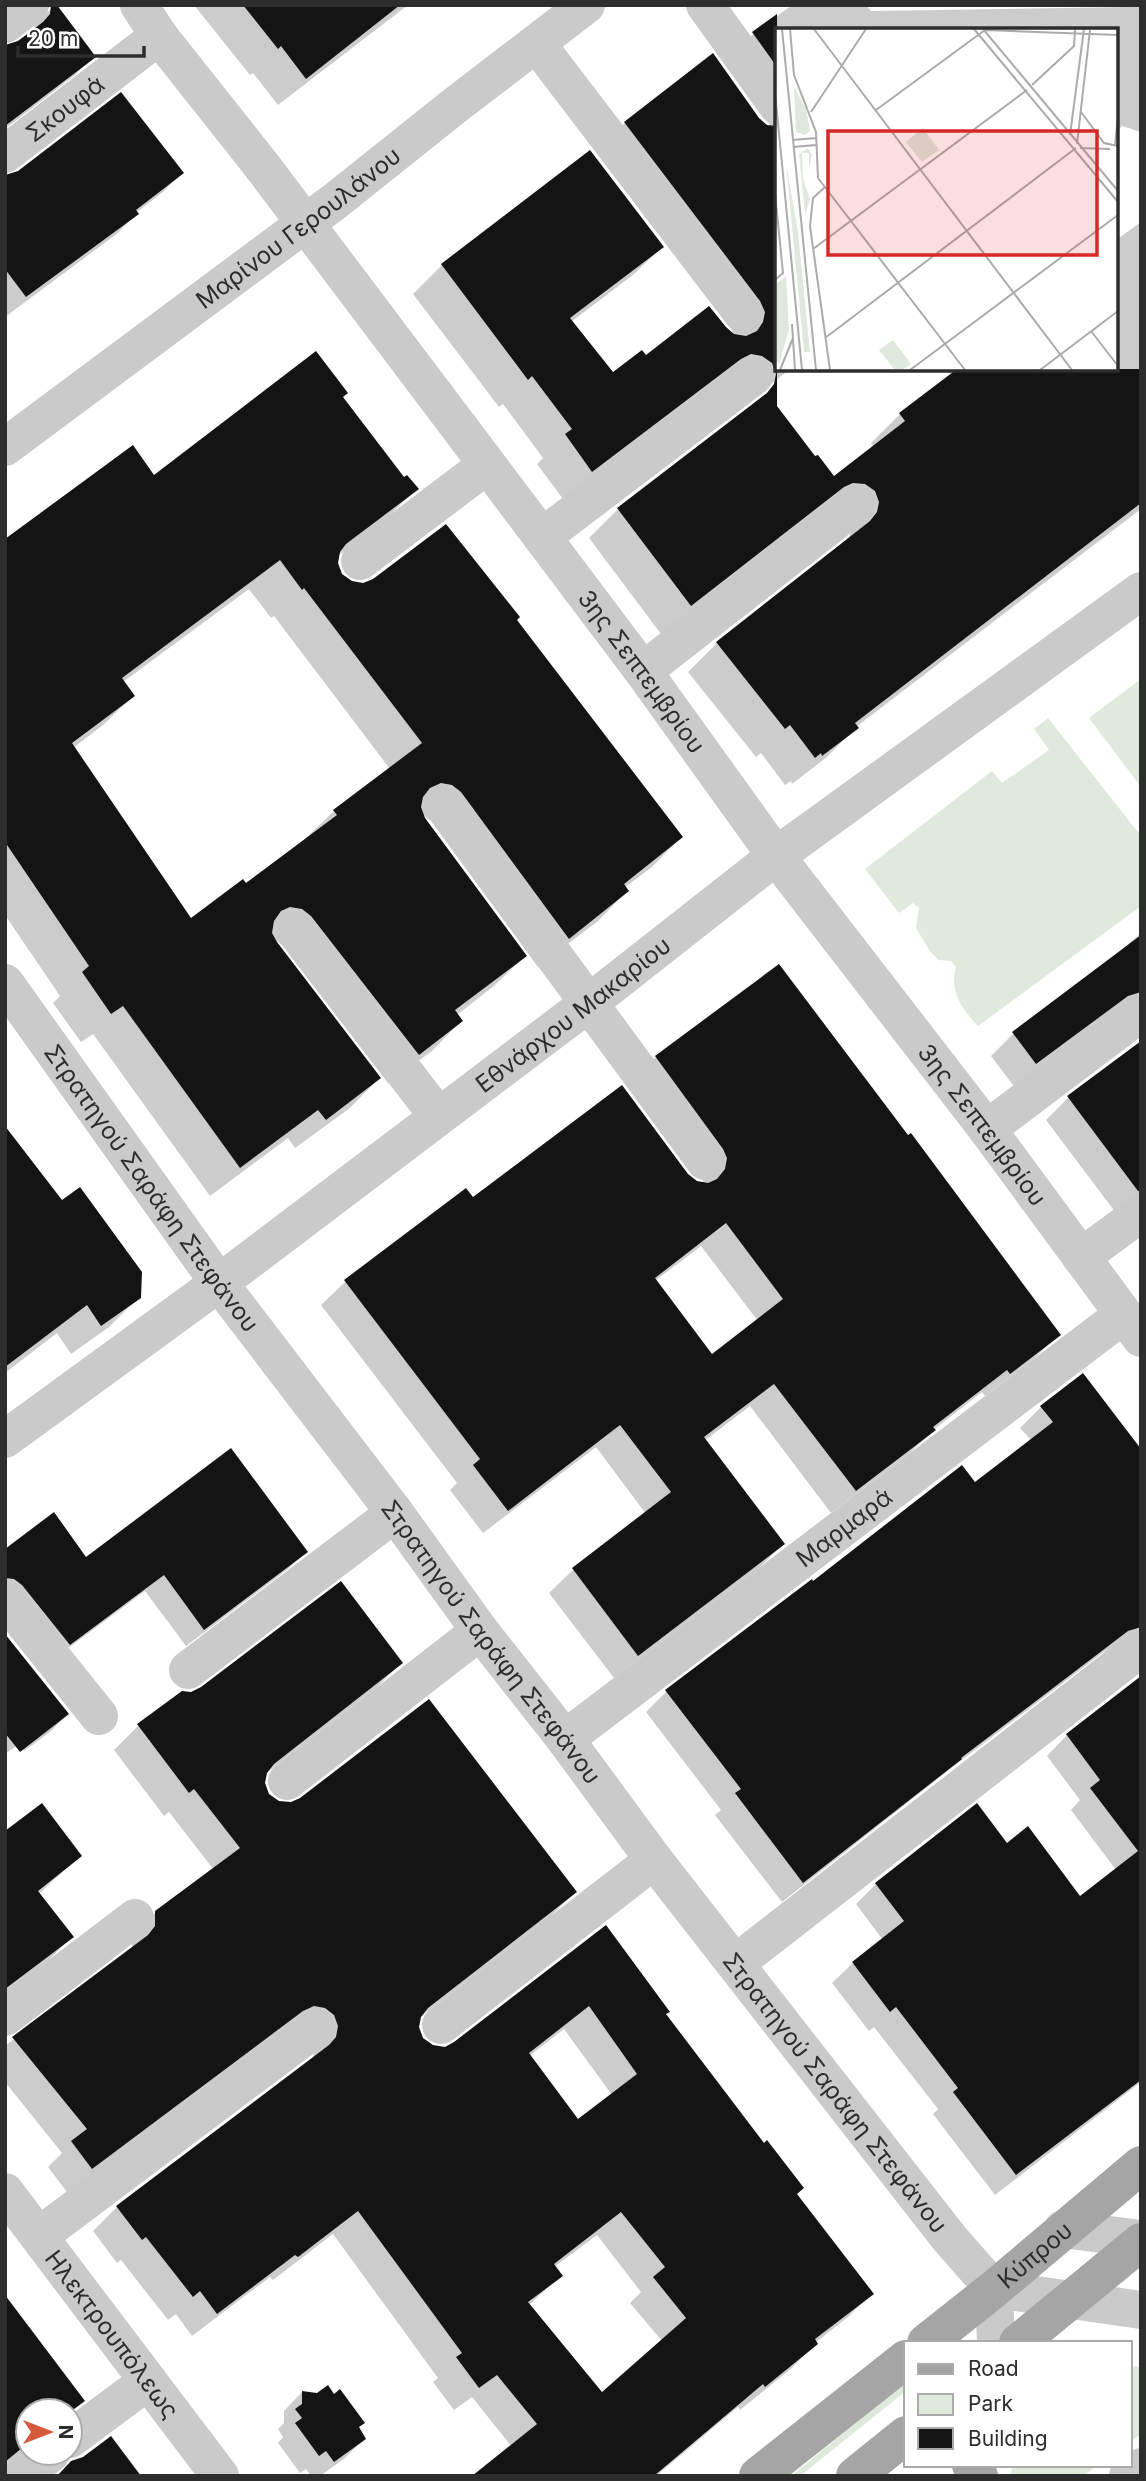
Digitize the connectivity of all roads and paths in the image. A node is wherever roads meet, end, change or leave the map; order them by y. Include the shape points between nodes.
1 (30, 5) edge
2 (586, 5) edge
3 (705, 5) edge
4 (149, 21) edge
5 (5, 24) edge
6 (537, 44) junction
7 (775, 103) edge
8 (5, 154) edge
9 (304, 224) junction
10 (743, 314) dead end
11 (754, 376) dead end
12 (5, 447) edge
13 (487, 465) junction
14 (857, 504) dead end
15 (542, 537) junction
16 (360, 561) dead end
17 (1141, 591) edge
18 (643, 671) junction
19 (443, 805) dead end
20 (776, 856) junction
21 (294, 929) dead end
22 (5, 983) edge
23 (589, 1003) junction
24 (1141, 1013) edge
25 (438, 1116) junction
26 (986, 1129) junction
27 (705, 1161) dead end
28 (1141, 1213) edge
29 (1082, 1257) junction
30 (219, 1283) junction
31 (1132, 1326) edge
32 (5, 1439) edge
33 (394, 1513) junction
34 (5, 1599) edge
35 (480, 1631) junction
36 (1141, 1648) edge
37 (188, 1670) dead end
38 (99, 1716) dead end
39 (565, 1739) junction
40 (287, 1781) dead end
41 (654, 1860) junction
42 (135, 1917) dead end
43 (736, 1963) junction
44 (5, 2017) edge
45 (441, 2025) dead end
46 (317, 2028) dead end
47 (1141, 2165) edge
48 (5, 2192) edge
49 (1063, 2230) junction
50 (40, 2236) junction
51 (1141, 2240) edge
52 (994, 2289) junction
53 (1067, 2301) junction
54 (1141, 2310) edge
55 (929, 2341) edge
56 (996, 2341) edge
57 (1020, 2341) edge
58 (904, 2361) edge
59 (148, 2381) junction
60 (84, 2429) edge
61 (900, 2444) edge
62 (1141, 2467) edge
63 (220, 2476) edge
64 (758, 2476) edge
65 (855, 2476) edge
66 (1128, 2476) edge

1 - 5 street
2 - 6 street, Μαρίνου Γερουλάνου
3 - 7 street
4 - 8 street, Σκουφά
4 - 9 street, 3ης Σεπτεμβρίου
6 - 9 street, Μαρίνου Γερουλάνου
6 - 10 street
9 - 12 street, Μαρίνου Γερουλάνου
9 - 13 street, 3ης Σεπτεμβρίου
11 - 15 street
13 - 15 street, 3ης Σεπτεμβρίου
13 - 16 street
14 - 18 street
15 - 18 street, 3ης Σεπτεμβρίου
17 - 20 street, Εθνάρχου Μακαρίου
18 - 20 street, 3ης Σεπτεμβρίου
19 - 23 street
20 - 23 street, Εθνάρχου Μακαρίου
20 - 26 street, 3ης Σεπτεμβρίου
21 - 25 street
22 - 30 street, Στρατηγού Σαράφη Στεφάνου
23 - 25 street, Εθνάρχου Μακαρίου
23 - 27 street
24 - 26 street
25 - 30 street, Εθνάρχου Μακαρίου
26 - 29 street, 3ης Σεπτεμβρίου
28 - 29 street
29 - 31 street, 3ης Σεπτεμβρίου
30 - 32 street, Εθνάρχου Μακαρίου
30 - 33 street, Στρατηγού Σαράφη Στεφάνου
31 - 39 street, Μαρμαρά
33 - 35 street, Στρατηγού Σαράφη Στεφάνου
33 - 37 street
34 - 38 street
35 - 39 street, Στρατηγού Σαράφη Στεφάνου
35 - 40 street
36 - 43 street
39 - 41 street, Στρατηγού Σαράφη Στεφάνου
41 - 43 street, Στρατηγού Σαράφη Στεφάνου
41 - 45 street
42 - 44 street
43 - 52 street, Στρατηγού Σαράφη Στεφάνου
46 - 50 street
47 - 49 main road, Κύπρου
48 - 50 street, Ηλεκτρουπόλεως
49 - 51 street
49 - 52 main road, Κύπρου
50 - 59 street, Ηλεκτρουπόλεως
51 - 53 main road
52 - 53 street
52 - 55 main road, Κύπρου
52 - 56 street
53 - 54 street
53 - 57 main road
58 - 64 main road
59 - 60 street
59 - 63 street, Ηλεκτρουπόλεως
61 - 65 main road
62 - 66 street

